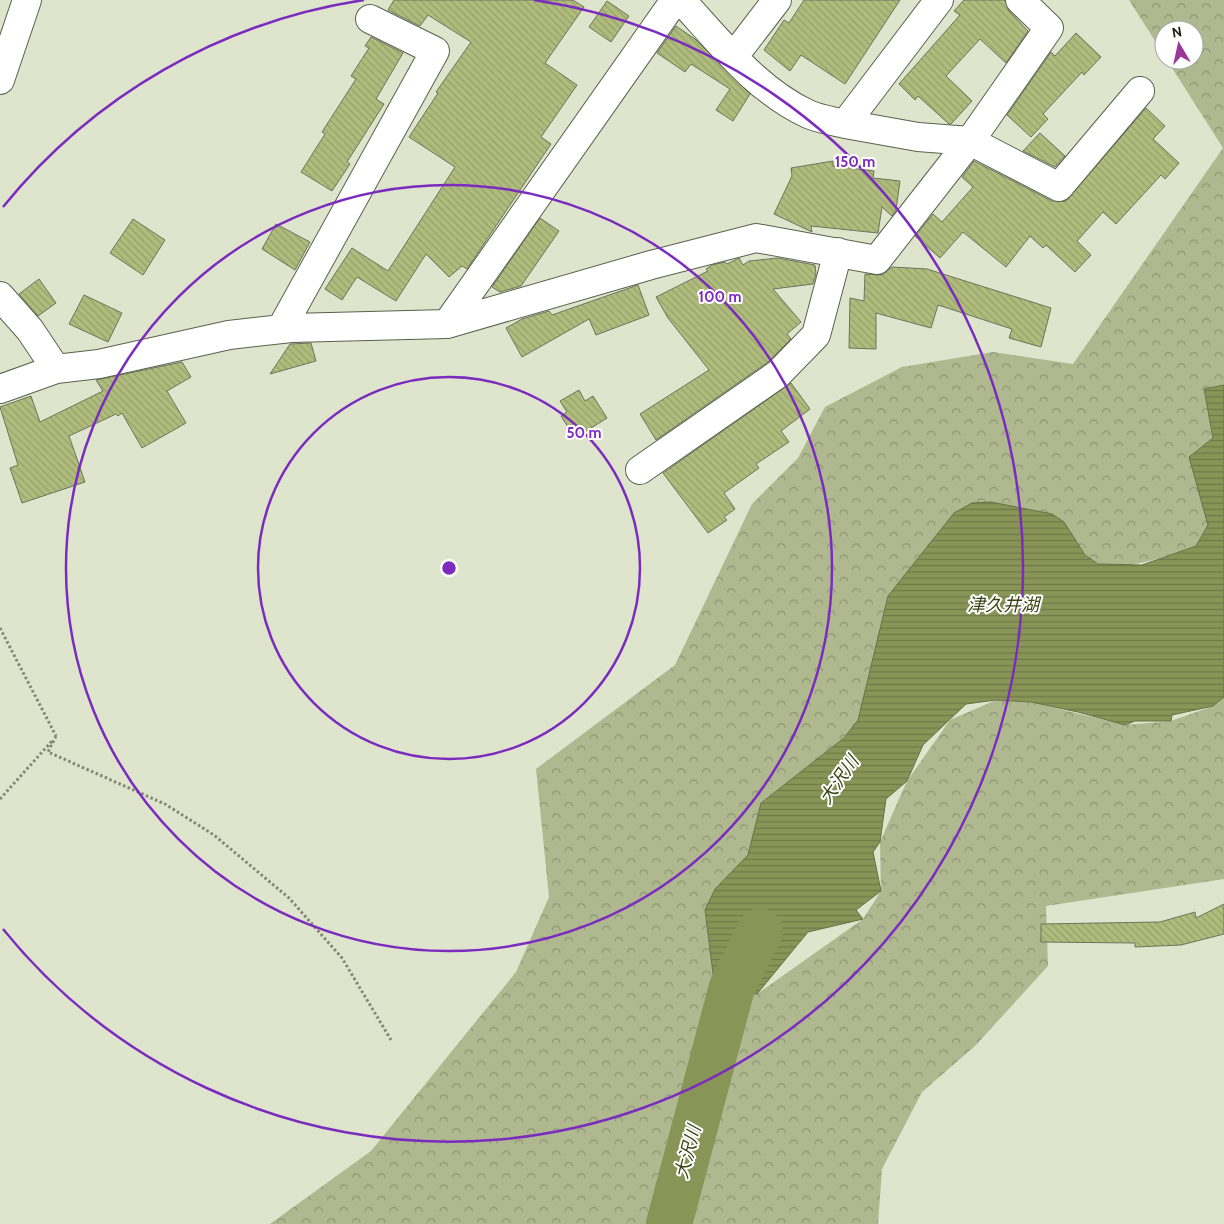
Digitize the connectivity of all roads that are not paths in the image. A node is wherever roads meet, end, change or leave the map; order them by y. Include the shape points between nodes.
1 (27, 0) edge
2 (675, 0) edge
3 (681, 0) edge
4 (777, 0) edge
5 (939, 0) edge
6 (1020, 0) edge
7 (370, 19) dead end
8 (734, 56) junction
9 (0, 80) edge
10 (1140, 91) dead end
11 (845, 124) junction
12 (970, 141) junction
13 (838, 252) junction
14 (0, 296) edge
15 (447, 324) junction
16 (281, 330) junction
17 (56, 369) junction
18 (0, 389) edge
19 (640, 470) dead end

1 - 9 street
2 - 15 street
3 - 8 street
4 - 8 street
5 - 11 street
6 - 12 street via 1049,28
7 - 16 street via 435,51
8 - 11 street via 750,75 789,105 810,115
10 - 12 street via 1059,187
11 - 12 street via 918,137
12 - 13 street via 877,260
13 - 15 street via 756,238 651,264
13 - 19 street via 816,335 778,374
14 - 17 street via 30,330
15 - 16 street
16 - 17 street via 229,335 100,364
17 - 18 street

